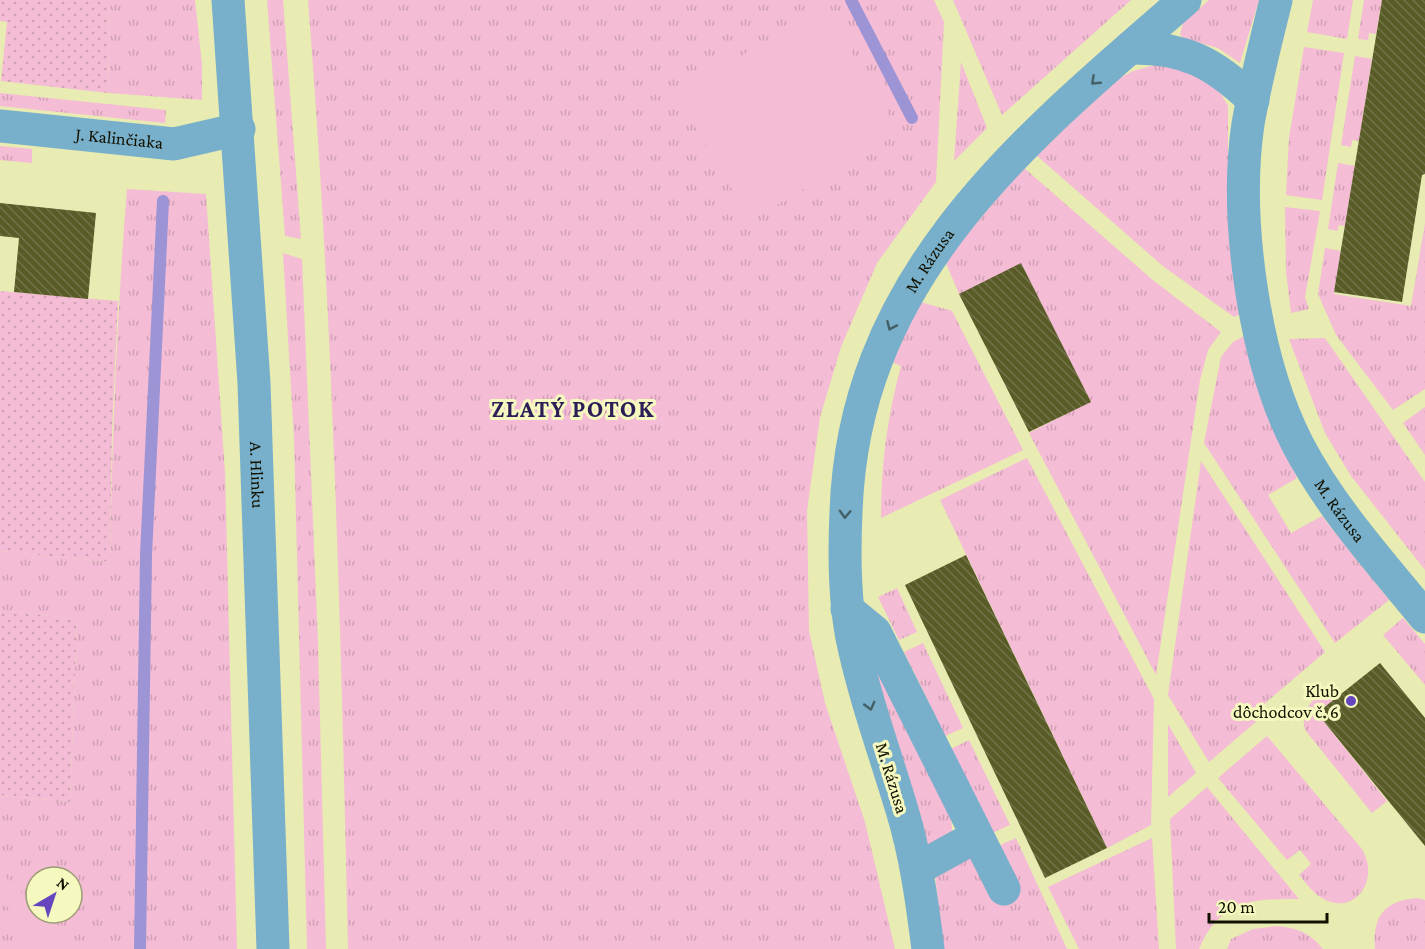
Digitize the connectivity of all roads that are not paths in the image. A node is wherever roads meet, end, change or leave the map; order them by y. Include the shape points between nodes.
1 (228, 0) edge
2 (1185, 0) edge
3 (1276, 0) edge
4 (1130, 48) junction
5 (1253, 100) junction
6 (0, 126) edge
7 (239, 129) junction
8 (847, 609) junction
9 (1425, 617) edge
10 (977, 836) junction
11 (917, 869) junction
12 (1004, 889) dead end
13 (273, 949) edge
14 (928, 949) edge

1 - 7 street, A. Hlinku
2 - 4 street, M. Rázusa
3 - 5 street, M. Rázusa
4 - 5 street via 1158,48 1192,56 1232,80
4 -> 8 street, M. Rázusa via 974,198 917,275 897,313 873,368 852,448 844,539
5 - 9 street, M. Rázusa via 1245,185 1250,275 1258,326 1286,418 1310,466 1335,503
6 - 7 street, J. Kalinčiaka via 174,144
7 - 13 street, A. Hlinku via 254,383
8 - 10 street via 875,632
8 -> 11 street, M. Rázusa
10 - 11 street
10 - 12 street
11 - 14 street, M. Rázusa

